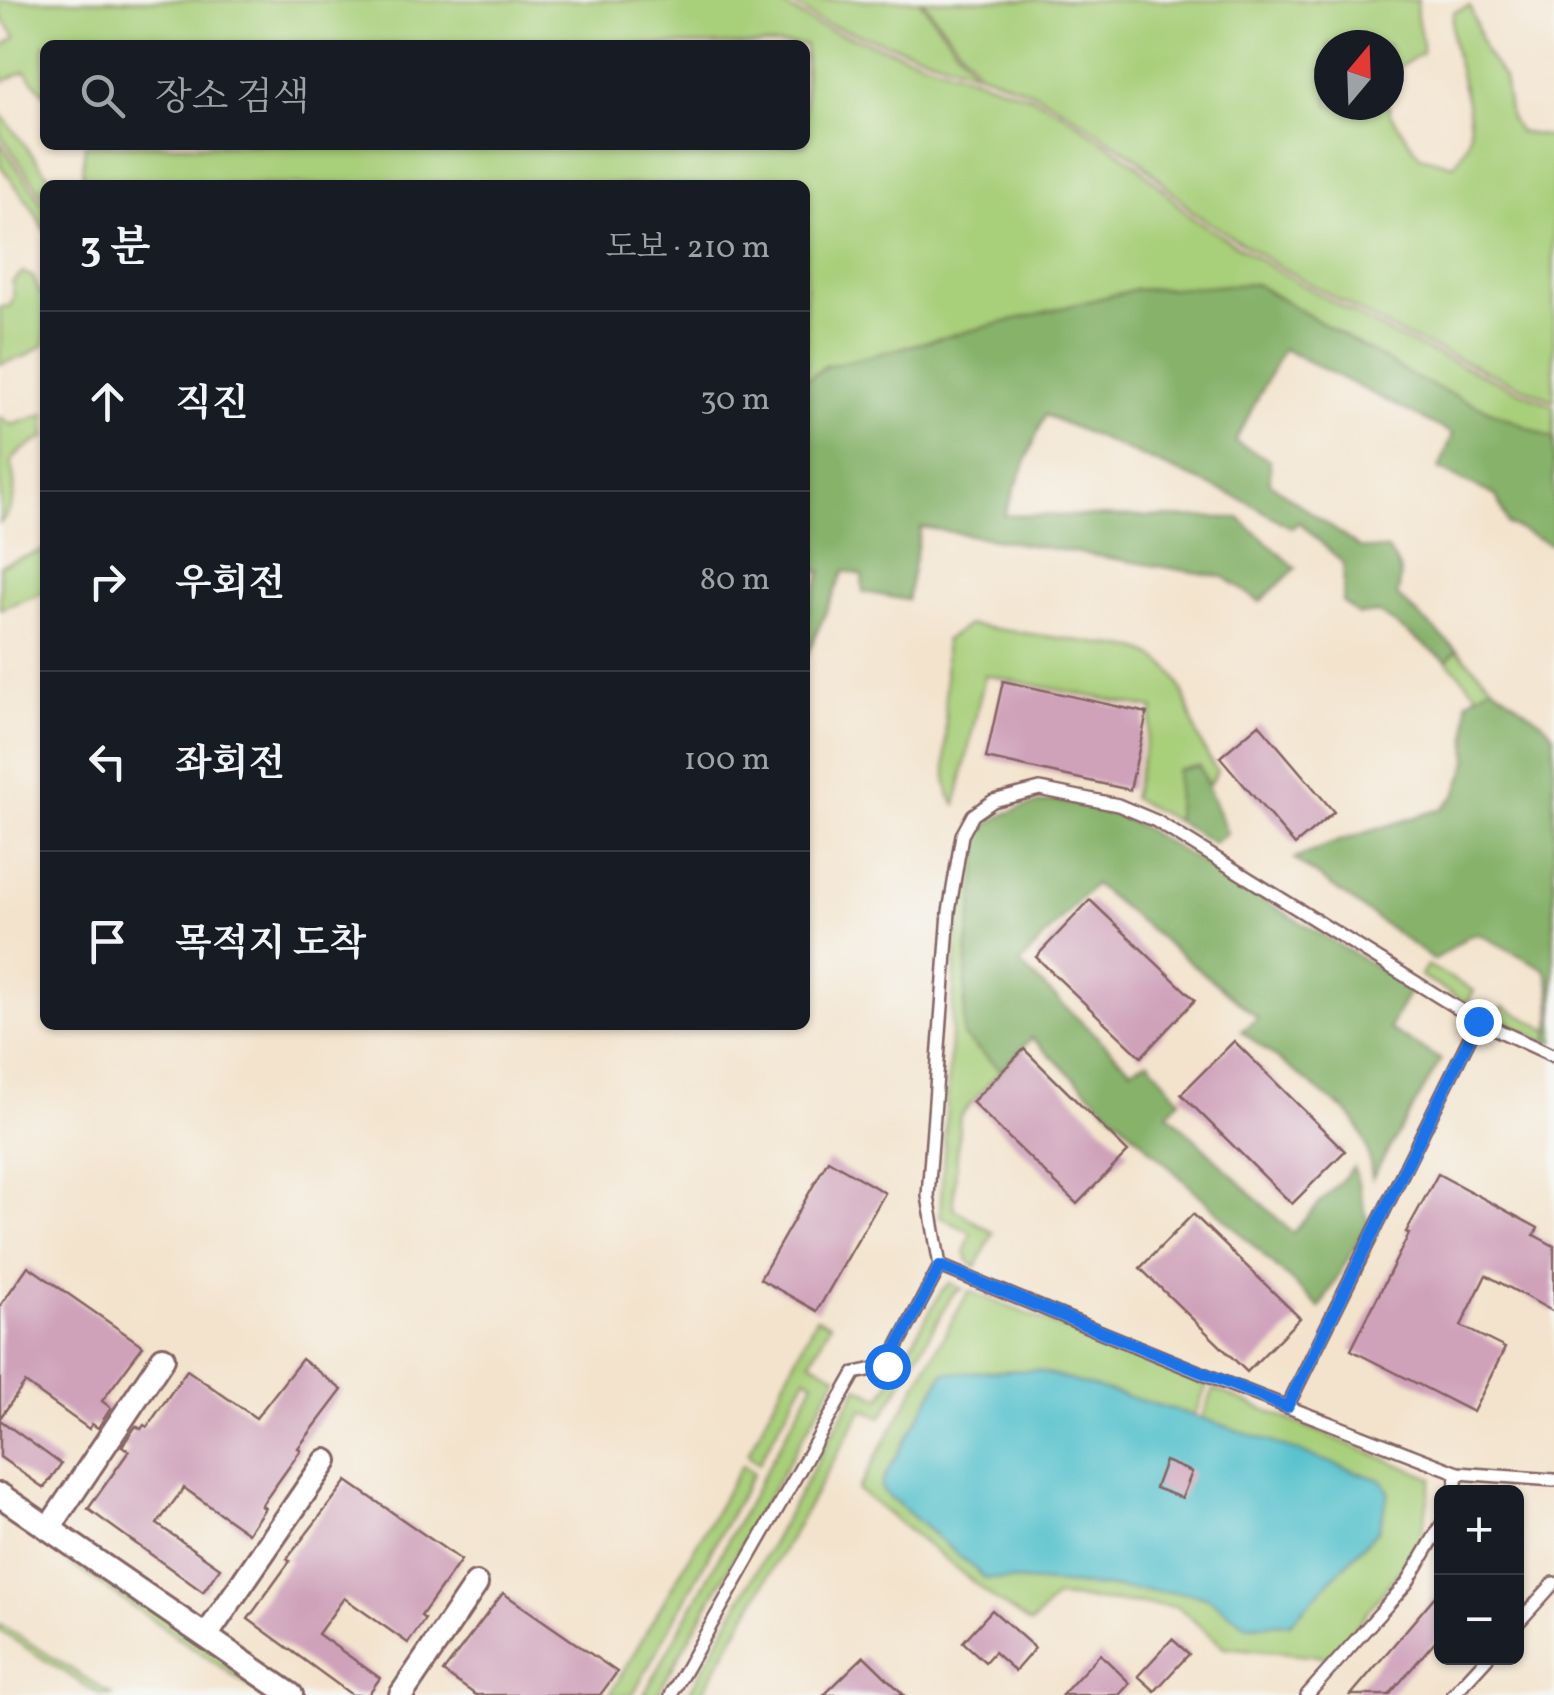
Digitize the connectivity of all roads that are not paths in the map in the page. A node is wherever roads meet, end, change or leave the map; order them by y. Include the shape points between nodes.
1 (1478, 1021) junction
2 (1554, 1056) edge
3 (940, 1266) junction
4 (162, 1358) dead end
5 (1287, 1407) junction
6 (326, 1461) dead end
7 (1458, 1473) junction
8 (1554, 1480) edge
9 (1455, 1485) edge
10 (0, 1494) edge
11 (49, 1528) junction
12 (1434, 1537) edge
13 (1554, 1583) edge
14 (476, 1584) dead end
15 (1524, 1616) edge
16 (206, 1636) junction
17 (1481, 1665) edge
18 (291, 1695) edge
19 (401, 1695) edge
20 (671, 1695) edge
21 (1306, 1695) edge
22 (1453, 1695) edge

1 - 2 lane
1 - 3 lane via 1156,822 1118,805 1040,788 993,801 973,815 962,835 949,912 928,1196
1 - 5 lane
3 - 5 lane
3 - 20 lane via 887,1366 855,1373
4 - 11 street
5 - 7 lane
6 - 16 street
7 - 8 lane
7 - 9 lane
10 - 11 street
11 - 16 street
12 - 21 lane via 1407,1583
13 - 15 lane
14 - 19 street
16 - 18 street
17 - 22 lane

